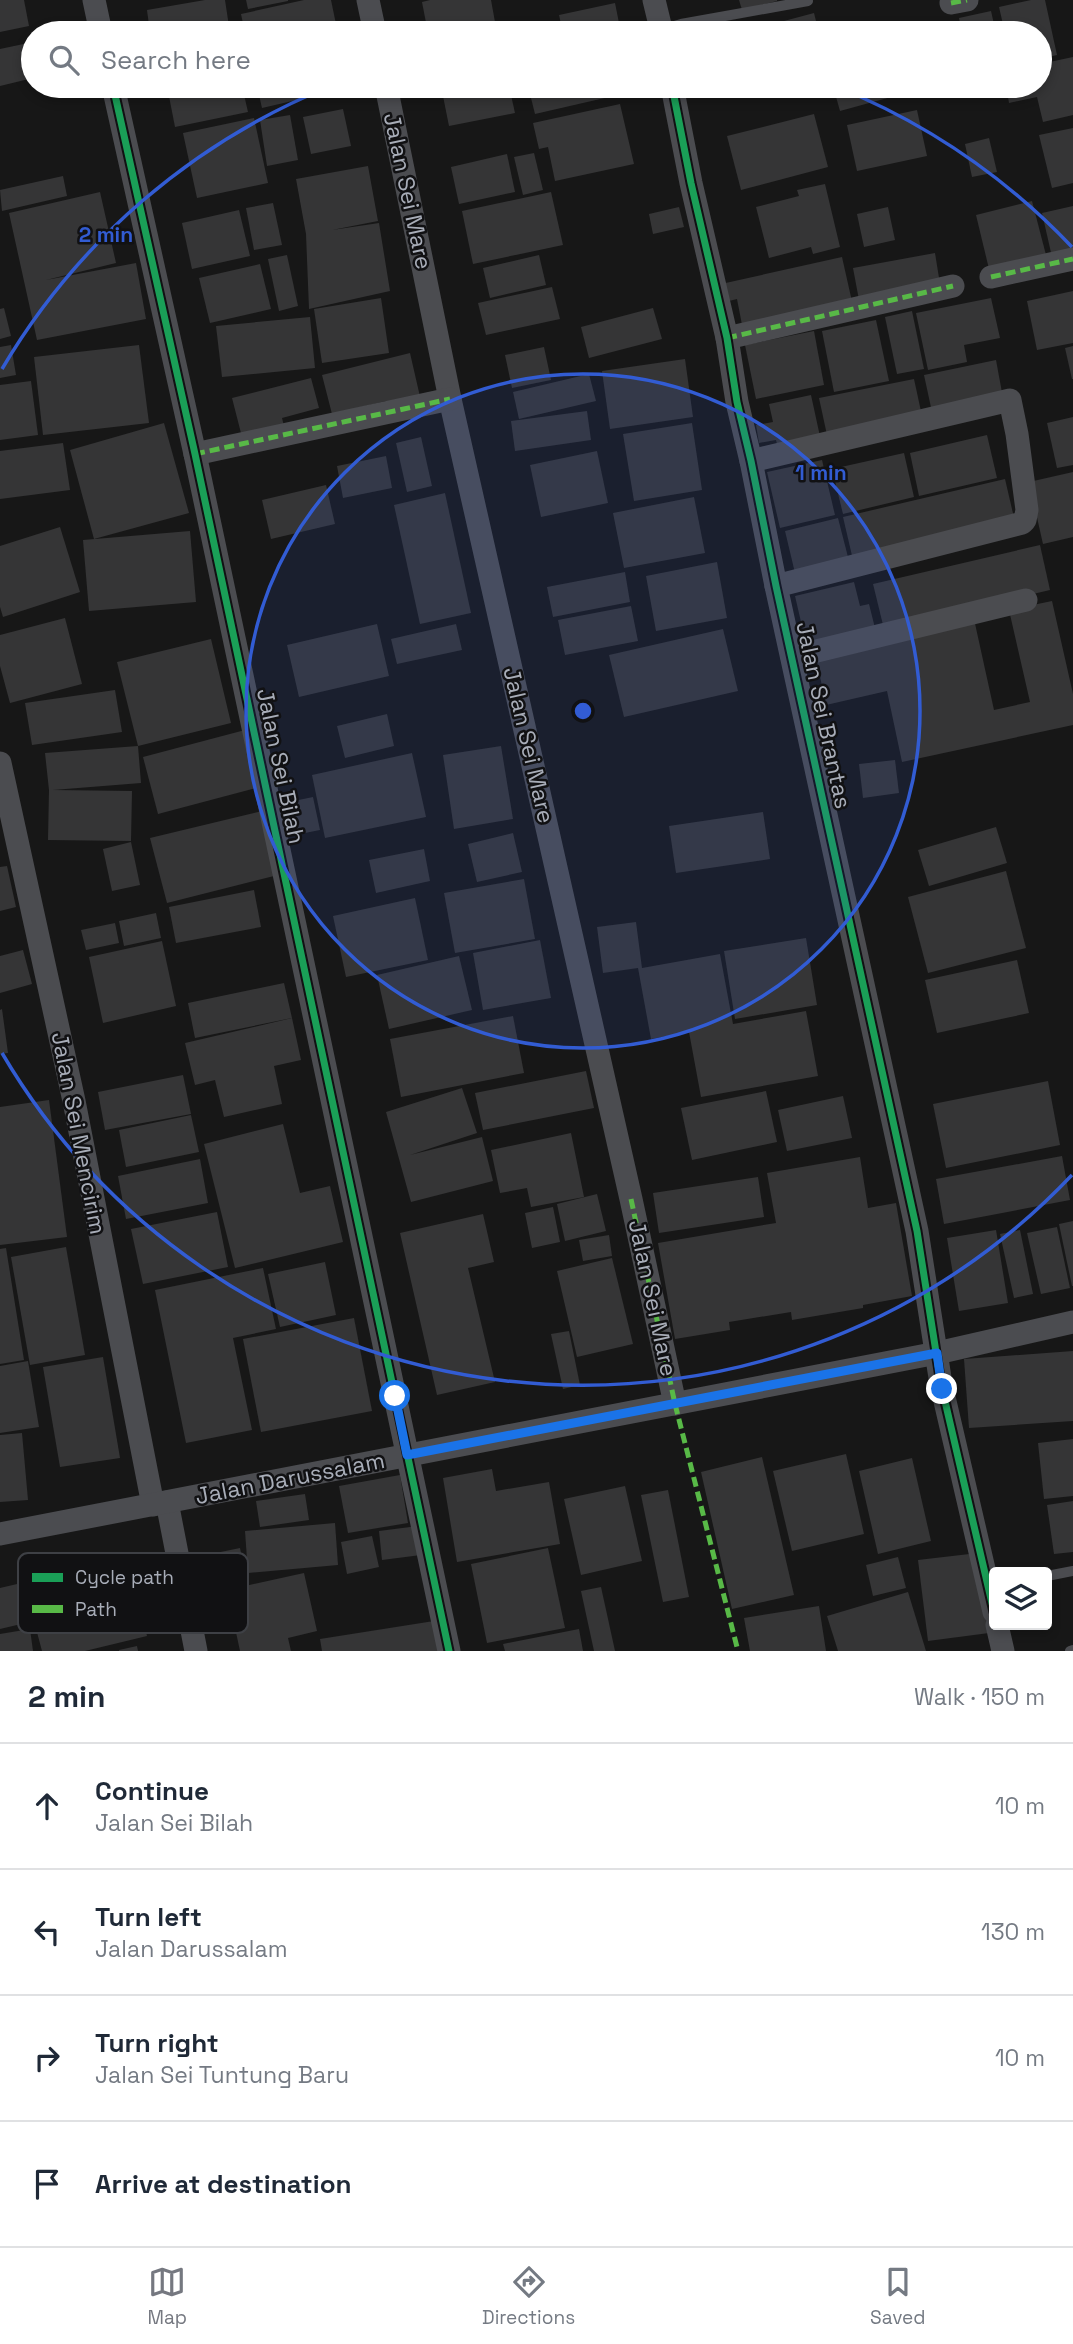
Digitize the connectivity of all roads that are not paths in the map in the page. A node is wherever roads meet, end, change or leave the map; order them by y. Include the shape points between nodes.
1 (93, 0) edge
2 (368, 0) edge
3 (654, 0) edge
4 (808, 1) edge
5 (98, 21) edge
6 (372, 21) edge
7 (659, 21) edge
8 (698, 21) edge
9 (116, 98) edge
10 (388, 98) edge
11 (674, 98) edge
12 (1073, 259) edge
13 (991, 277) dead end
14 (953, 286) dead end
15 (727, 338) junction
16 (450, 399) junction
17 (195, 454) junction
18 (751, 461) junction
19 (776, 586) junction
20 (1026, 600) dead end
21 (792, 657) junction
22 (0, 763) edge
23 (1073, 1322) edge
24 (937, 1353) junction
25 (675, 1404) junction
26 (407, 1455) junction
27 (160, 1503) junction
28 (0, 1534) edge
29 (172, 1553) edge
30 (1073, 1571) edge
31 (1052, 1575) edge
32 (989, 1578) edge
33 (998, 1630) edge
34 (192, 1633) edge
35 (196, 1651) edge
36 (449, 1651) edge
37 (1003, 1651) edge

1 - 5 street
2 - 6 street
3 - 7 street
4 - 8 lane
9 - 17 street, Jalan Sei Bilah
10 - 16 street, Jalan Sei Mare
11 - 15 street, Jalan Sei Brantas
12 - 13 street
14 - 15 street
15 - 18 street, Jalan Sei Brantas
16 - 17 street
16 - 25 street, Jalan Sei Mare
17 - 26 street, Jalan Sei Bilah
18 - 19 street, Jalan Sei Brantas
18 - 19 street via 1010,400 1017,434 1027,510 1022,523
19 - 21 street, Jalan Sei Brantas
20 - 21 street
21 - 24 street, Jalan Sei Brantas via 917,1231
22 - 27 street, Jalan Sei Mencirim
23 - 24 street, Jalan Darussalam
24 - 25 street, Jalan Darussalam
24 - 32 street, Jalan Sei Brantas
25 - 26 street, Jalan Darussalam
26 - 27 street, Jalan Darussalam
26 - 36 street, Jalan Sei Bilah
27 - 28 street, Jalan Darussalam
27 - 29 street, Jalan Sei Mencirim
30 - 31 lane
33 - 37 street
34 - 35 street, Jalan Sei Mencirim

